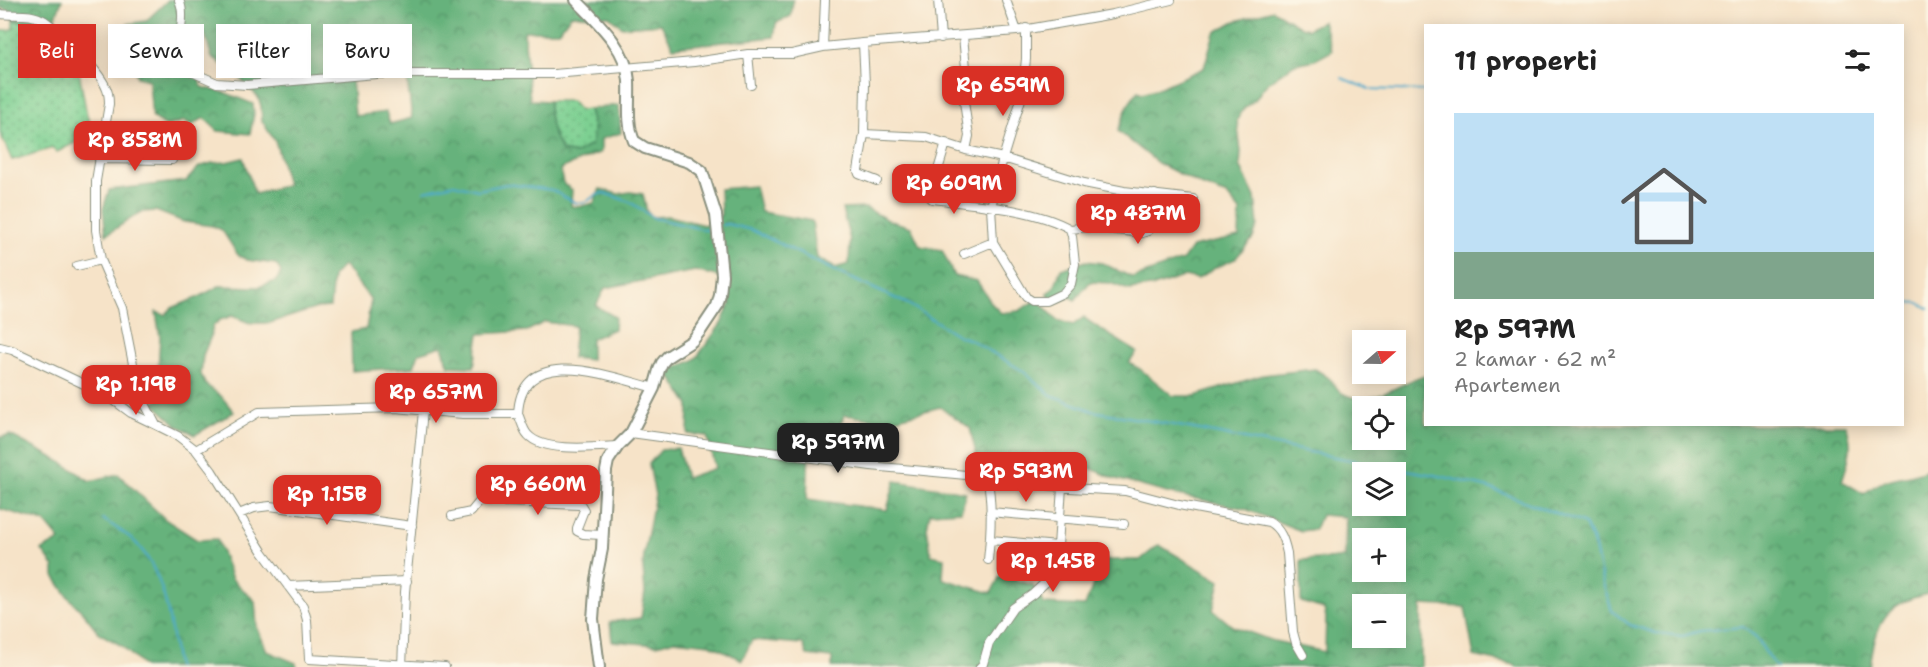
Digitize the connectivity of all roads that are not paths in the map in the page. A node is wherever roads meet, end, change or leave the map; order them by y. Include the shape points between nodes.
1 (178, 0) edge
2 (576, 0) edge
3 (825, 0) edge
4 (938, 0) edge
5 (1006, 0) edge
6 (1171, 0) edge
7 (0, 14) edge
8 (1026, 28) junction
9 (1017, 31) junction
10 (963, 36) junction
11 (941, 38) junction
12 (862, 43) junction
13 (823, 47) junction
14 (748, 54) junction
15 (627, 68) junction
16 (751, 85) dead end
17 (864, 134) junction
18 (946, 142) junction
19 (966, 150) junction
20 (1004, 158) junction
21 (99, 159) junction
22 (172, 160) dead end
23 (877, 181) dead end
24 (1155, 194) junction
25 (1193, 199) dead end
26 (991, 207) junction
27 (1070, 229) junction
28 (993, 242) junction
29 (964, 254) dead end
30 (101, 260) junction
31 (77, 266) dead end
32 (0, 347) edge
33 (654, 388) junction
34 (143, 400) junction
35 (423, 411) junction
36 (131, 412) junction
37 (518, 414) junction
38 (156, 425) junction
39 (631, 433) junction
40 (618, 446) junction
41 (196, 450) junction
42 (987, 477) junction
43 (1062, 487) junction
44 (990, 512) junction
45 (239, 514) junction
46 (452, 516) dead end
47 (1060, 518) junction
48 (1124, 524) dead end
49 (412, 526) junction
50 (602, 535) junction
51 (990, 540) junction
52 (1058, 546) junction
53 (988, 560) dead end
54 (407, 581) junction
55 (288, 586) junction
56 (1303, 655) dead end
57 (308, 663) edge
58 (402, 666) edge
59 (445, 667) edge
60 (599, 667) edge
61 (980, 667) edge

1 - 15 street via 182,8 178,50 181,63 194,74 224,84 376,74 554,74
2 - 15 street via 617,47
3 - 13 street
4 - 11 street
5 - 9 street
6 - 8 street
7 - 21 street via 25,14 45,21 104,82 109,104
8 - 9 street
8 - 20 street via 1022,96
9 - 10 street
10 - 11 street
10 - 19 street via 963,95 969,136
11 - 12 street
12 - 13 street
12 - 17 street
13 - 14 street via 792,54
14 - 15 street
14 - 16 street
15 - 33 street via 634,141 699,167 705,178 716,215 722,274 717,306 692,341 662,363
17 - 18 street via 926,137
17 - 23 street via 858,171
18 - 19 street
18 - 26 street via 930,197
19 - 20 street
20 - 24 street via 1084,183
20 - 26 street
21 - 22 street
21 - 30 street via 95,201
24 - 25 street
24 - 27 street via 1150,227 1144,233 1090,227
26 - 27 street via 1037,216
26 - 28 street
27 - 28 street via 1075,264 1071,284 1063,293 1039,303 1026,297
28 - 29 street
30 - 31 street
30 - 34 street via 122,308
32 - 36 street via 80,382
33 - 37 street via 572,369 543,372 525,388
33 - 39 street
34 - 36 street
34 - 38 street
35 - 37 street
35 - 41 street via 396,408 259,412
35 - 49 street
36 - 38 street
37 - 40 street via 527,434 538,442 574,448
38 - 41 street
39 - 40 street
39 - 42 street via 871,466
40 - 50 street via 606,466
41 - 45 street
42 - 43 street
42 - 44 street
43 - 47 street
43 - 56 street via 1125,491 1276,526 1287,553 1293,632
44 - 47 street
44 - 51 street
45 - 49 street via 270,506
45 - 55 street
46 - 50 street via 471,512 480,501 581,506 584,510 577,531
47 - 48 street
47 - 52 street
49 - 54 street
50 - 60 street via 592,619
51 - 52 street
51 - 53 street
52 - 61 street via 1049,579 1013,608 989,643
54 - 55 street
54 - 58 street
55 - 57 street via 308,620
57 - 58 street
58 - 59 street

